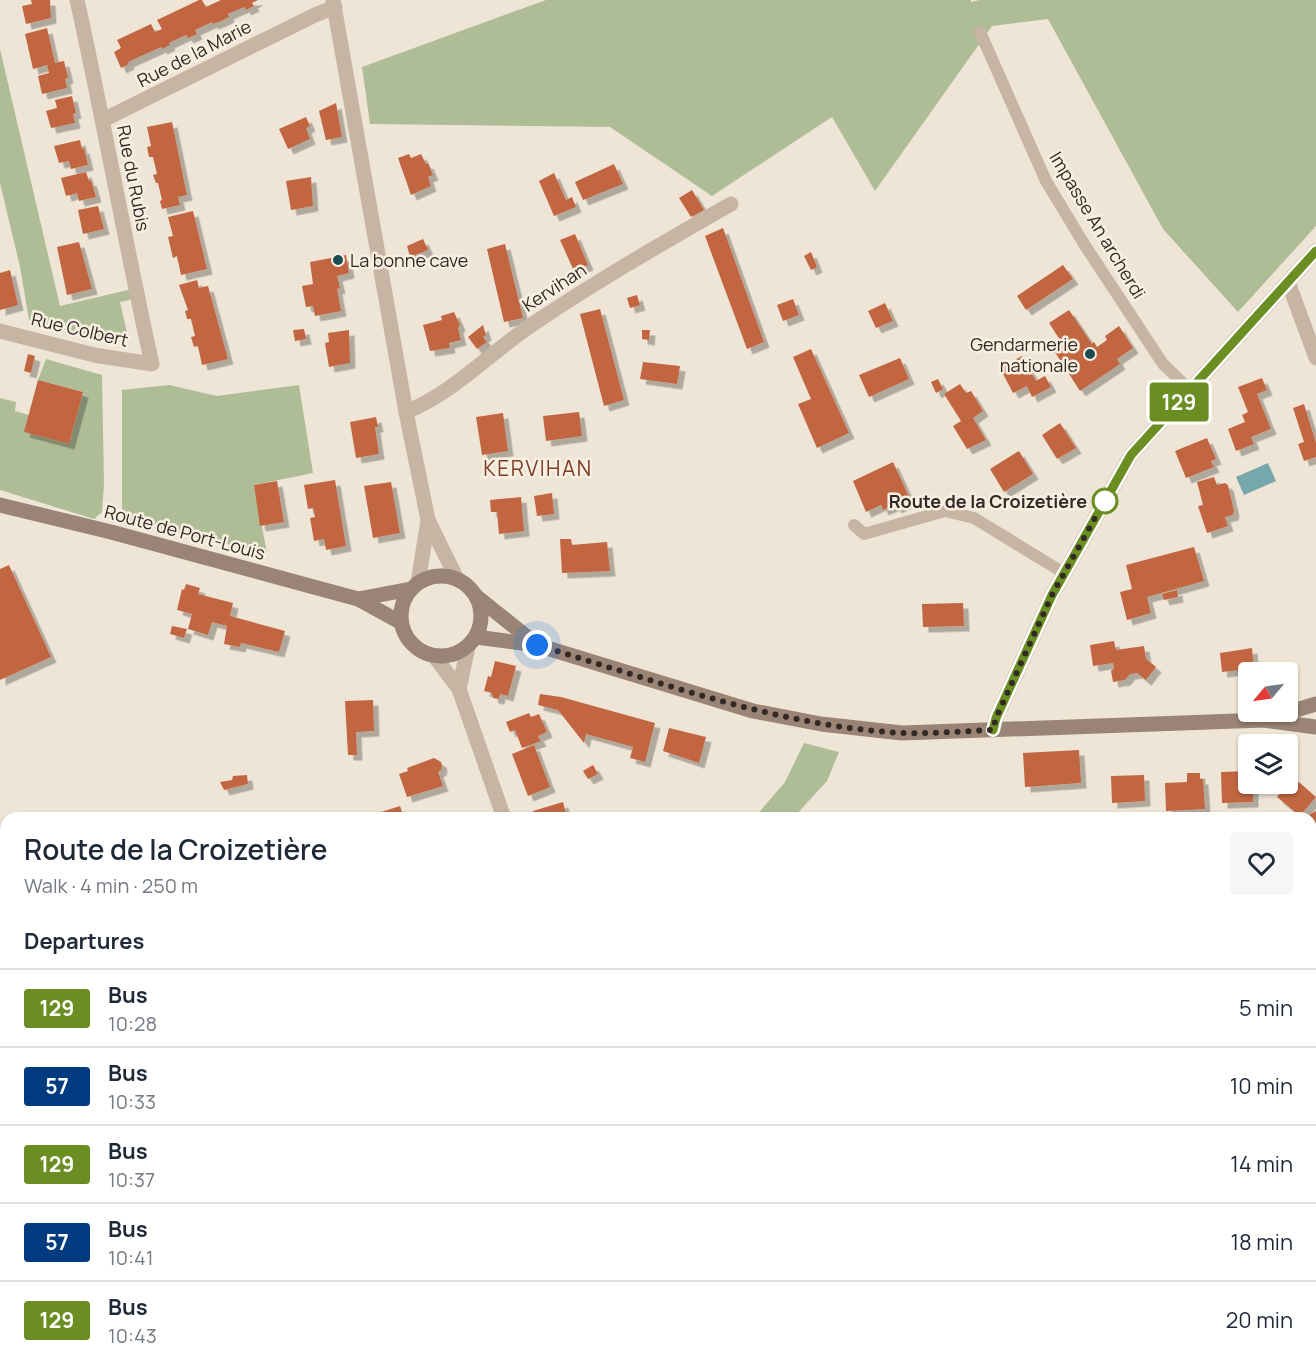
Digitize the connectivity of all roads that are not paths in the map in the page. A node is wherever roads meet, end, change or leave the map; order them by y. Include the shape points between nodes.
1 (77, 0) edge
2 (334, 3) edge
3 (980, 32) dead end
4 (104, 120) junction
5 (731, 204) dead end
6 (1316, 251) edge
7 (1288, 282) junction
8 (0, 331) edge
9 (1316, 358) edge
10 (152, 364) joint
11 (1190, 390) junction
12 (406, 412) junction
13 (0, 505) edge
14 (428, 520) junction
15 (854, 525) dead end
16 (1064, 573) junction
17 (457, 579) junction
18 (415, 586) junction
19 (476, 596) junction
20 (358, 599) junction
21 (400, 622) junction
22 (472, 642) junction
23 (537, 645) junction
24 (435, 657) junction
25 (459, 689) junction
26 (1316, 704) edge
27 (1298, 710) edge
28 (1238, 721) edge
29 (1279, 722) edge
30 (1316, 727) edge
31 (993, 730) junction
32 (502, 812) edge

1 - 4 street, Rue du Rubis
2 - 4 street, Rue de la Marie
2 - 12 street
3 - 11 lane, Impasse An archerdi via 1046,181 1162,364
4 - 10 street, Rue du Rubis
5 - 12 street, Kervihan via 608,274 525,329 431,400
6 - 7 street
7 - 9 street
7 - 11 street
8 - 10 street, Rue Colbert via 94,355
11 - 16 street via 1131,455
12 - 14 street
13 - 20 main road, Route de Port-Louis via 111,531
14 - 17 street
14 - 18 street
15 - 16 lane via 864,534 945,511 974,518
16 - 31 street
17 - 18 main road via 439,576
17 - 19 main road
18 - 20 main road
18 - 21 main road via 402,603
19 - 22 main road via 482,619
19 - 23 main road
20 - 21 main road
21 - 24 main road via 416,649
22 - 23 main road
22 - 24 main road via 454,655
22 - 25 street
23 - 31 main road via 753,711 810,722 902,733
24 - 25 street
25 - 32 street
26 - 27 main road
28 - 31 main road
29 - 30 main road

